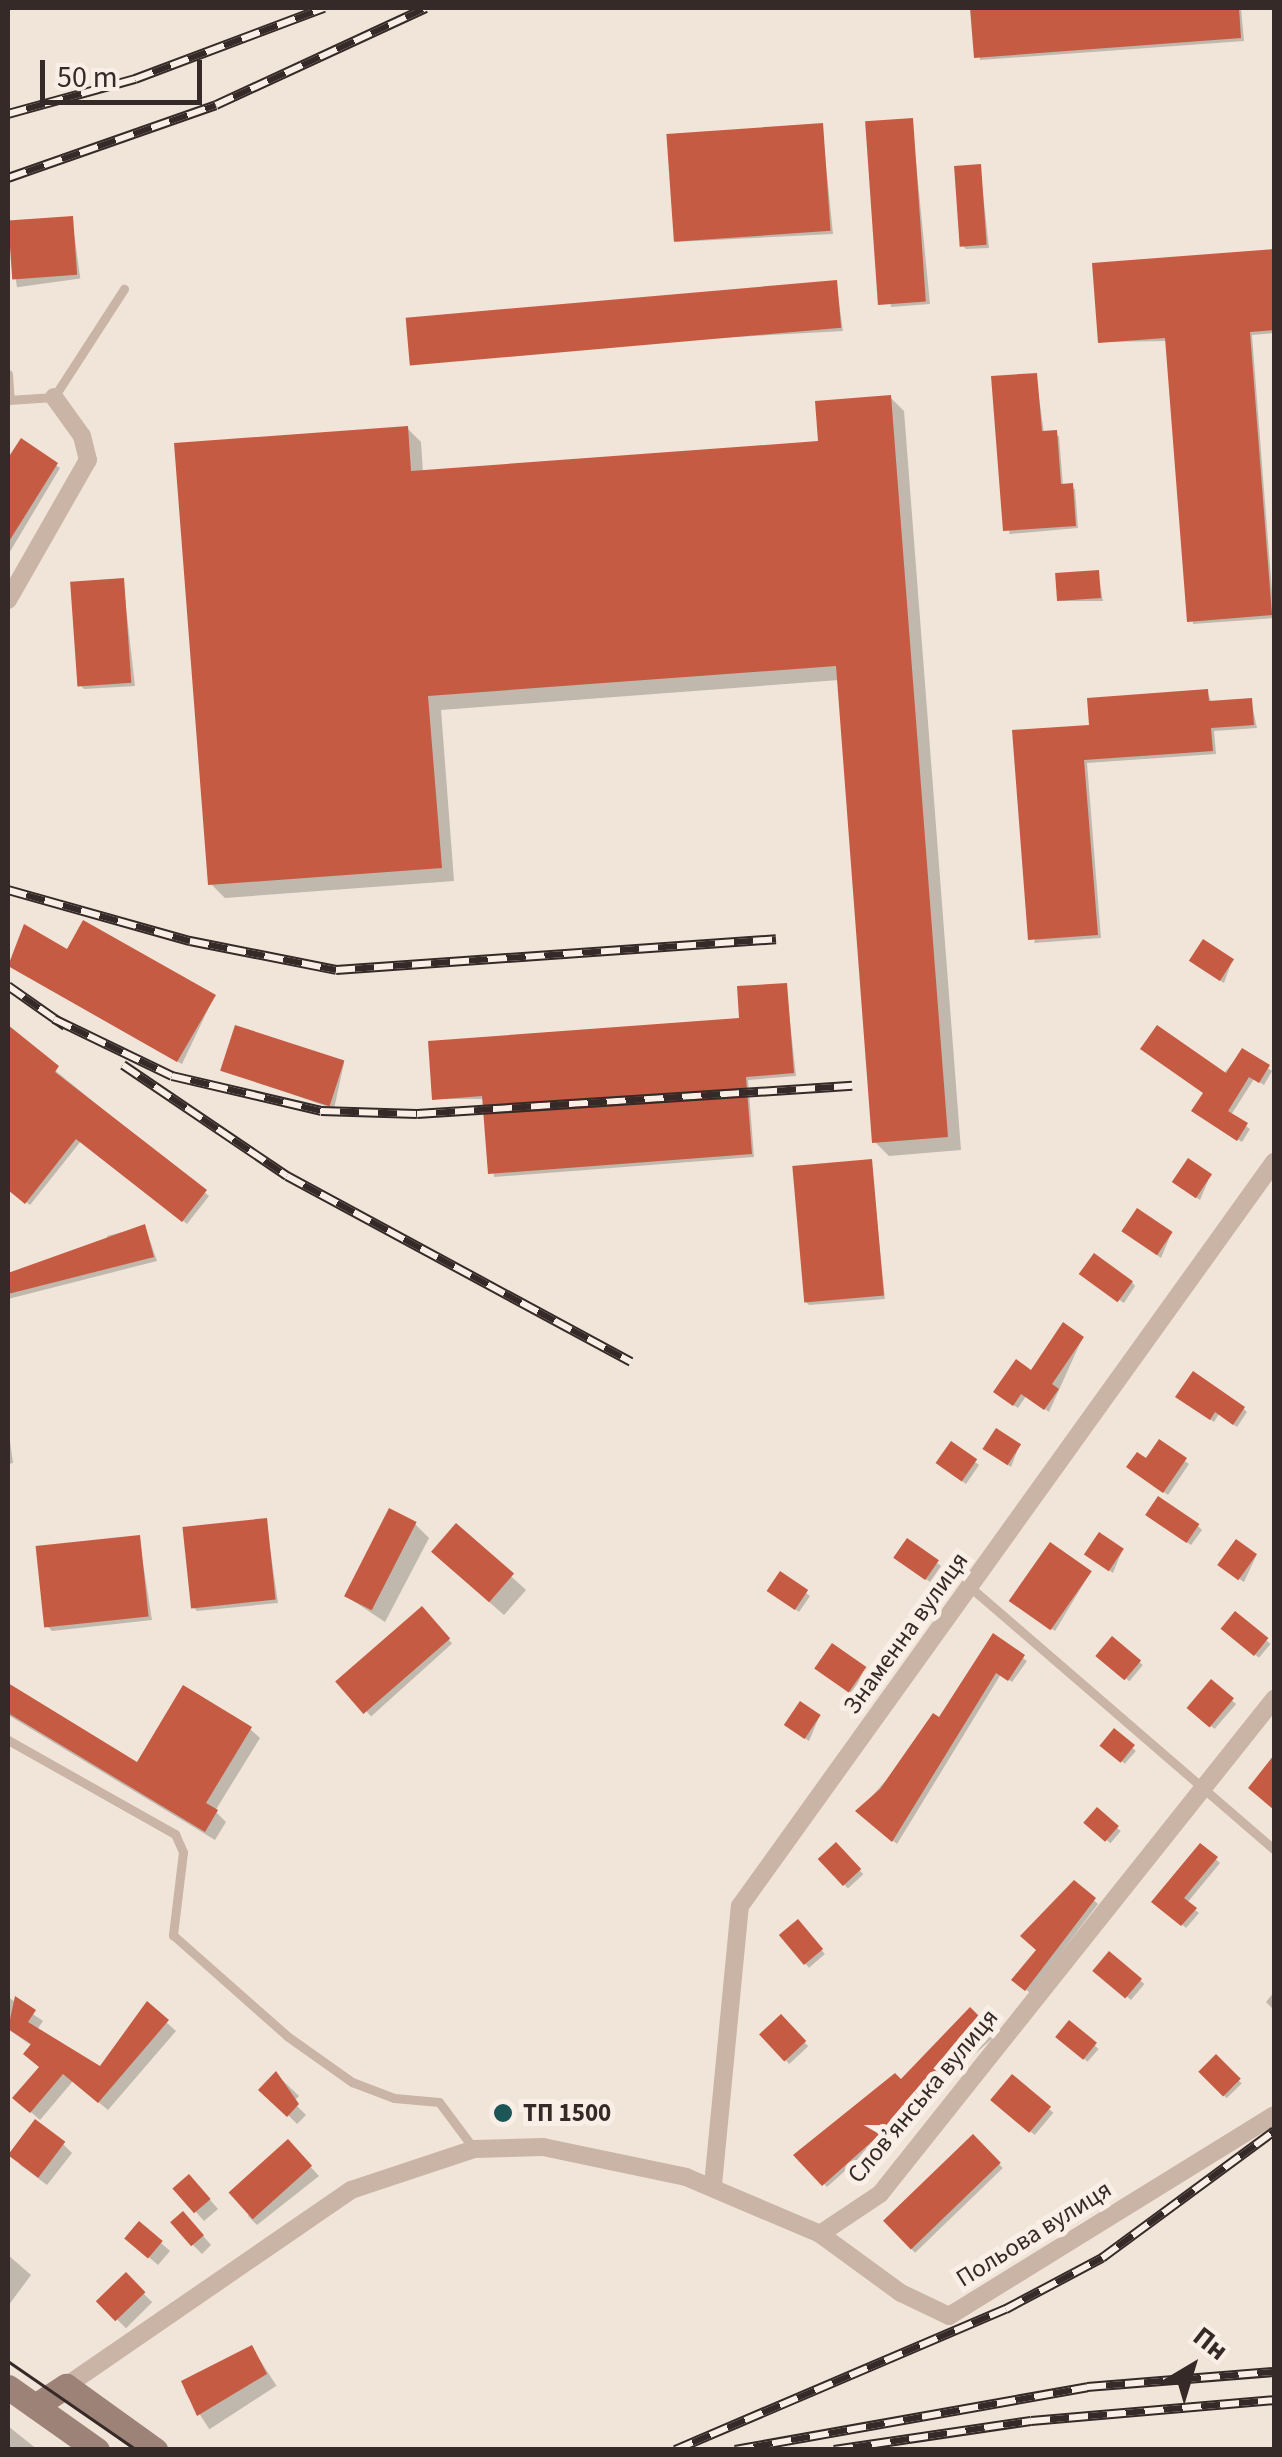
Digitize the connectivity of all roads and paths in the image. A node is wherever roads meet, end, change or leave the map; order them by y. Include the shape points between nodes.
1 (124, 289) dead end
2 (8, 374) edge
3 (54, 397) junction
4 (9, 400) edge
5 (8, 600) edge
6 (1274, 1162) edge
7 (970, 1587) junction
8 (1274, 1699) edge
9 (8, 1740) edge
10 (1203, 1793) junction
11 (1274, 1849) edge
12 (1274, 2114) edge
13 (474, 2150) junction
14 (713, 2185) junction
15 (820, 2234) junction
16 (66, 2386) junction
17 (8, 2387) edge
18 (34, 2406) junction
19 (96, 2450) edge
20 (156, 2450) edge

1 - 3 lane
2 - 4 lane
3 - 4 lane
3 - 5 street via 82,436 88,460
6 - 7 street, Знаменна вулиця
7 - 10 lane
7 - 14 street, Знаменна вулиця via 740,1906
8 - 10 street, Слов’янська вулиця
9 - 13 lane via 175,1834 183,1852 174,1936 287,2036 352,2082 394,2098 439,2102
10 - 11 lane
10 - 15 street, Слов’янська вулиця via 880,2194
12 - 15 street, Польова вулиця via 949,2316 902,2293
13 - 14 street via 543,2148
13 - 16 street via 351,2190
14 - 15 street via 759,2212
16 - 18 main road
16 - 20 main road
17 - 18 main road
18 - 19 main road

